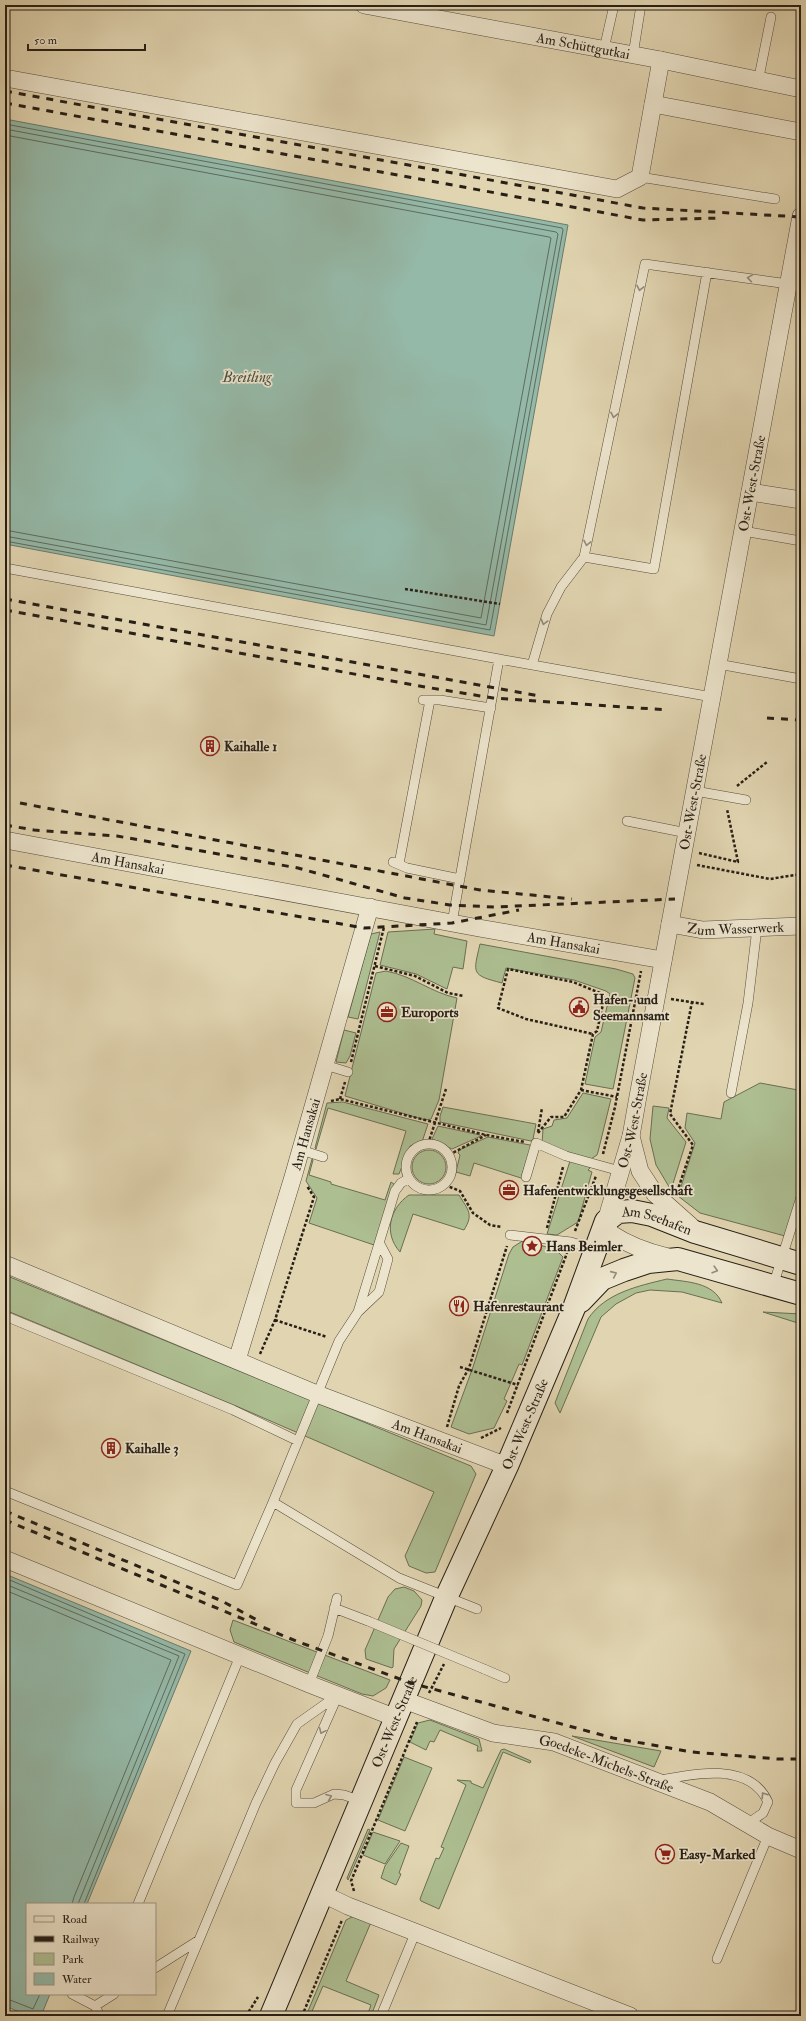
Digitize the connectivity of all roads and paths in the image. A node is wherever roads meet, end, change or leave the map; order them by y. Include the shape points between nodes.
1 (364, 5) edge
2 (614, 5) edge
3 (642, 5) edge
4 (771, 17) dead end
5 (604, 49) junction
6 (633, 55) junction
7 (661, 60) junction
8 (5, 78) edge
9 (758, 82) junction
10 (801, 89) edge
11 (653, 104) junction
12 (801, 132) edge
13 (640, 177) junction
14 (776, 199) dead end
15 (801, 216) edge
16 (800, 234) edge
17 (707, 272) junction
18 (788, 284) junction
19 (750, 492) junction
20 (801, 500) edge
21 (743, 531) junction
22 (801, 541) edge
23 (584, 557) junction
24 (5, 568) edge
25 (405, 589) dead end
26 (500, 604) dead end
27 (499, 659) junction
28 (718, 664) junction
29 (532, 665) junction
30 (801, 679) edge
31 (712, 697) junction
32 (491, 708) junction
33 (767, 762) dead end
34 (695, 791) junction
35 (724, 796) junction
36 (746, 800) dead end
37 (627, 821) dead end
38 (5, 840) edge
39 (684, 849) junction
40 (801, 874) edge
41 (460, 878) junction
42 (370, 907) junction
43 (388, 911) junction
44 (452, 923) junction
45 (670, 924) junction
46 (801, 926) edge
47 (757, 928) junction
48 (643, 957) junction
49 (664, 960) junction
50 (375, 966) junction
51 (464, 996) dead end
52 (657, 997) junction
53 (692, 1002) junction
54 (704, 1004) dead end
55 (593, 1034) junction
56 (325, 1065) junction
57 (348, 1072) junction
58 (446, 1088) dead end
59 (581, 1090) junction
60 (731, 1093) dead end
61 (617, 1098) junction
62 (315, 1099) junction
63 (340, 1099) junction
64 (542, 1108) dead end
65 (435, 1123) junction
66 (486, 1135) junction
67 (631, 1136) junction
68 (536, 1139) junction
69 (428, 1144) junction
70 (301, 1150) junction
71 (449, 1155) junction
72 (566, 1156) junction
73 (323, 1157) dead end
74 (600, 1165) junction
75 (620, 1172) junction
76 (293, 1177) junction
77 (526, 1177) dead end
78 (408, 1179) junction
79 (445, 1185) junction
80 (801, 1197) edge
81 (675, 1198) dead end
82 (606, 1221) junction
83 (701, 1234) junction
84 (510, 1235) junction
85 (544, 1240) junction
86 (571, 1242) junction
87 (380, 1244) junction
88 (596, 1250) junction
89 (678, 1259) junction
90 (792, 1261) edge
91 (5, 1264) edge
92 (773, 1286) junction
93 (801, 1294) edge
94 (574, 1308) junction
95 (358, 1312) junction
96 (5, 1316) edge
97 (275, 1320) junction
98 (339, 1341) junction
99 (236, 1360) junction
100 (460, 1367) dead end
101 (256, 1368) junction
102 (469, 1368) junction
103 (518, 1385) junction
104 (317, 1394) junction
105 (507, 1415) dead end
106 (504, 1421) dead end
107 (446, 1431) dead end
108 (499, 1434) dead end
109 (298, 1440) junction
110 (507, 1466) junction
111 (5, 1491) edge
112 (273, 1502) junction
113 (5, 1559) edge
114 (337, 1598) dead end
115 (446, 1598) junction
116 (334, 1608) junction
117 (477, 1609) dead end
118 (240, 1656) junction
119 (505, 1678) dead end
120 (309, 1684) junction
121 (338, 1695) junction
122 (400, 1709) junction
123 (655, 1781) junction
124 (361, 1801) junction
125 (747, 1824) junction
126 (768, 1836) junction
127 (801, 1850) edge
128 (354, 1890) dead end
129 (322, 1894) junction
130 (138, 1903) edge
131 (348, 1906) junction
132 (416, 1931) junction
133 (199, 1940) junction
134 (717, 1959) dead end
135 (156, 1967) edge
136 (260, 1993) dead end
137 (74, 1995) edge
138 (100, 1995) edge
139 (112, 1995) edge
140 (95, 2006) junction
141 (100, 2016) edge
142 (167, 2016) edge
143 (246, 2016) edge
144 (271, 2016) edge
145 (302, 2016) edge
146 (381, 2016) edge
147 (630, 2016) edge

1 - 5 street, Am Schüttgutkai
2 - 5 lane
3 - 6 lane
4 - 9 lane
5 - 6 street, Am Schüttgutkai
6 - 7 street, Am Schüttgutkai
7 - 9 street, Am Schüttgutkai
7 - 11 street
8 - 13 street via 617,189
9 - 10 street, Am Schüttgutkai
11 - 12 street
11 - 13 street
13 - 14 lane
15 - 16 street, Ost-West-Straße
16 - 18 street, Ost-West-Straße
18 -> 17 lane
17 -> 23 lane via 645,264
17 - 23 lane via 654,569
18 - 19 street, Ost-West-Straße
19 - 20 street
19 - 21 street, Ost-West-Straße
21 - 22 lane
21 - 28 street, Ost-West-Straße
23 -> 29 lane via 561,586 547,614
24 - 27 lane
25 - 26 path
27 - 29 lane
27 - 32 lane
28 - 30 lane
28 - 31 street, Ost-West-Straße
29 - 31 lane
31 - 34 street, Ost-West-Straße
32 - 41 lane
32 - 41 lane via 426,700 396,863
33 - 35 path
34 - 35 lane
34 - 39 street, Ost-West-Straße
35 - 36 lane
35 - 39 path via 738,862
37 - 39 lane
38 - 42 street, Am Hansakai
39 - 40 path via 770,879
39 - 45 street, Ost-West-Straße
41 - 44 lane
42 - 43 street, Am Hansakai
42 - 56 street, Am Hansakai
43 - 44 street, Am Hansakai
43 - 50 path
44 - 48 street, Am Hansakai
45 - 47 street, Zum Wasserwerk via 703,930
45 - 49 street, Ost-West-Straße
46 - 47 street, Zum Wasserwerk
47 - 60 lane via 748,1003
48 - 49 street, Am Hansakai
48 - 61 path
49 - 52 street, Ost-West-Straße
50 - 51 path via 415,976 448,993
50 - 57 path
52 - 53 path
52 - 67 street, Ost-West-Straße
53 - 54 path
53 - 81 path via 670,1114 693,1145
55 - 55 path via 597,1031 604,995 573,982 508,969 498,1008 526,1019
55 - 59 path
56 - 57 lane
56 - 62 street, Am Hansakai
57 - 63 path
58 - 65 path
59 - 61 path
59 - 68 path via 564,1117 551,1117
61 - 74 path
62 - 63 path via 326,1102
62 - 70 street, Am Hansakai
63 - 65 path
64 - 68 path
65 - 66 path
65 - 69 path
66 - 68 path
66 - 71 path
67 - 75 street, Ost-West-Straße
67 - 83 street, Am Seehafen via 640,1171 655,1194
68 - 72 lane
68 - 77 lane
69 - 71 lane via 440,1147
69 - 78 lane via 416,1148 411,1153 406,1166
70 - 73 lane
70 - 76 street, Am Hansakai
71 - 79 lane via 452,1171
72 - 74 lane
72 - 85 path
74 - 75 lane
74 - 86 path
75 - 82 street, Ost-West-Straße
76 - 97 path via 304,1180 314,1197
76 - 99 street, Am Hansakai
78 - 79 lane via 425,1191 439,1189
78 - 87 lane via 395,1191
79 - 84 path via 460,1191 473,1213 490,1225 502,1227
80 - 90 lane
82 - 83 street, Am Seehafen via 618,1212 632,1211 652,1215
82 - 88 street, Ost-West-Straße
82 - 89 street, Am Seehafen via 610,1233 622,1242 650,1253
83 - 90 street, Am Seehafen
84 - 85 lane
84 - 102 path
85 - 86 lane
86 - 88 lane
86 - 103 path
87 - 95 lane
87 - 95 lane via 388,1259 379,1292
88 - 94 street, Ost-West-Straße
89 -> 92 street, Am Seehafen
94 -> 89 street, Am Seehafen via 602,1279 648,1262
90 - 92 lane
91 - 99 street, Am Hansakai
92 - 93 street, Am Seehafen
94 - 110 street, Ost-West-Straße
95 - 98 lane
96 - 109 lane via 233,1410
97 - 98 path
97 - 101 path
98 - 104 lane
99 - 101 street, Am Hansakai
100 - 102 path
101 - 104 street, Am Hansakai
102 - 103 path
102 - 107 path via 459,1386
103 - 105 path
104 - 109 lane
104 - 110 street, Am Hansakai
106 - 108 path
109 - 112 lane
110 - 115 street, Ost-West-Straße
111 - 112 lane via 237,1585
112 - 115 lane via 399,1578
113 - 118 street, Goedeke-Michels-Straße
114 - 116 lane
115 - 117 lane
115 - 122 street, Ost-West-Straße
116 - 119 lane, bridge
116 - 120 lane via 328,1636
118 - 120 street, Goedeke-Michels-Straße
118 - 130 lane
120 - 121 street, Goedeke-Michels-Straße
121 - 122 street, Goedeke-Michels-Straße
121 -> 124 lane via 296,1790 296,1803 314,1803 334,1794
121 - 133 lane via 297,1724 275,1762
122 - 123 street, Goedeke-Michels-Straße via 493,1733 554,1742
122 - 124 street, Ost-West-Straße
123 - 125 street, Goedeke-Michels-Straße via 710,1802
125 -> 123 lane via 763,1813 768,1802 764,1792 746,1779 726,1773 691,1774
124 - 129 street, Ost-West-Straße
125 - 126 street, Goedeke-Michels-Straße
126 - 127 street, Goedeke-Michels-Straße
126 - 134 lane
128 - 131 path
129 - 131 street
129 - 144 street, Ost-West-Straße
131 - 132 street
131 - 145 path
132 - 146 lane
132 - 147 street
133 - 135 lane
133 - 142 lane
136 - 143 path
137 - 140 lane
138 - 140 lane
139 - 140 lane
140 - 141 lane

